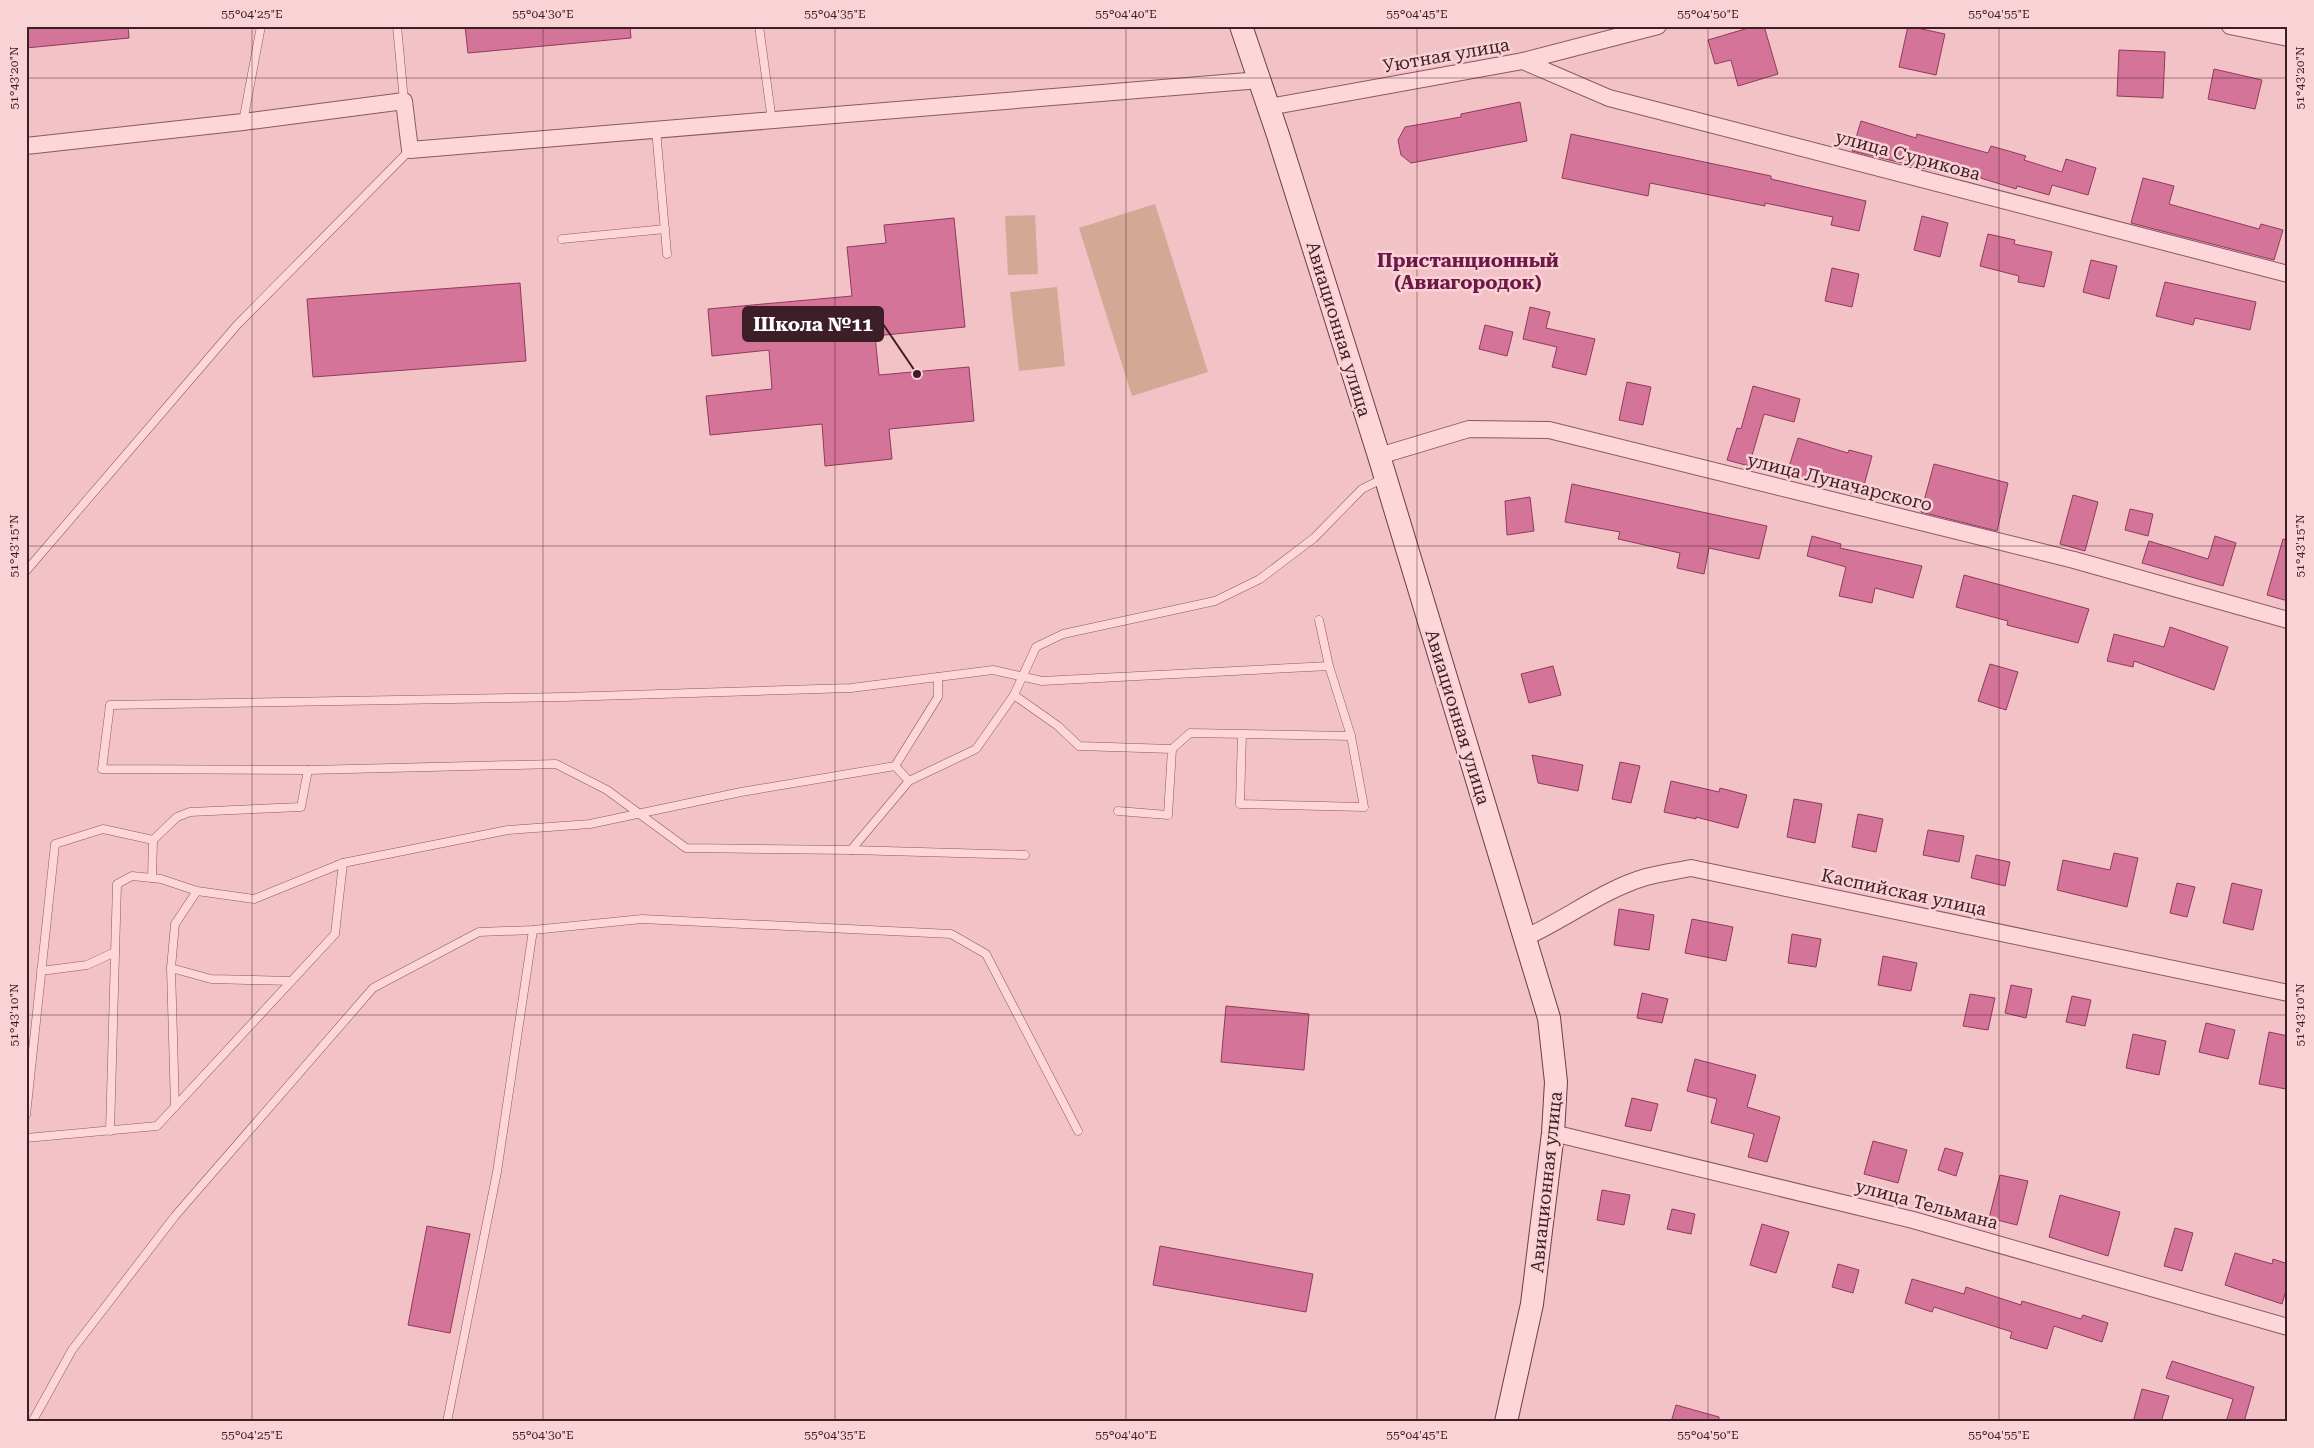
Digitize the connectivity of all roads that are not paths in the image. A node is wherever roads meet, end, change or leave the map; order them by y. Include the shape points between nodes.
1 (261, 26) edge
2 (397, 26) edge
3 (759, 26) edge
4 (1241, 26) edge
5 (1658, 26) edge
6 (2230, 26) edge
7 (2288, 38) edge
8 (1523, 61) junction
9 (1260, 80) junction
10 (404, 102) junction
11 (1269, 107) junction
12 (772, 121) junction
13 (243, 122) junction
14 (656, 130) junction
15 (26, 146) edge
16 (410, 150) junction
17 (664, 229) junction
18 (562, 240) dead end
19 (668, 254) dead end
20 (2288, 274) edge
21 (1382, 466) junction
22 (26, 571) edge
23 (1319, 620) dead end
24 (2288, 620) edge
25 (1329, 666) junction
26 (1022, 676) junction
27 (938, 677) junction
28 (1014, 695) junction
29 (1242, 734) junction
30 (1350, 736) junction
31 (1172, 749) junction
32 (895, 766) junction
33 (308, 770) junction
34 (909, 781) junction
35 (1118, 811) dead end
36 (641, 814) junction
37 (153, 840) junction
38 (851, 850) junction
39 (1025, 855) dead end
40 (344, 863) junction
41 (152, 878) junction
42 (197, 892) junction
43 (533, 930) junction
44 (1524, 938) junction
45 (115, 952) junction
46 (171, 968) junction
47 (41, 971) junction
48 (291, 981) junction
49 (2288, 993) edge
50 (175, 1107) junction
51 (26, 1115) edge
52 (110, 1131) junction
53 (1078, 1131) dead end
54 (1553, 1133) junction
55 (26, 1138) edge
56 (2288, 1327) edge
57 (1508, 1421) edge
58 (32, 1422) edge
59 (447, 1422) edge

1 - 13 lane
2 - 10 lane
3 - 12 lane
4 - 9 street, Авиационная улица
5 - 8 street, Уютная улица
6 - 7 street
8 - 11 street, Уютная улица
8 - 20 street, улица Сурикова via 1609,98
9 - 11 street, Авиационная улица
9 - 12 street
10 - 13 street
10 - 16 street
11 - 21 street, Авиационная улица
12 - 14 street
13 - 15 street
14 - 16 street
14 - 17 lane
16 - 22 lane via 237,325
17 - 18 lane
17 - 19 lane
21 - 24 street, улица Луначарского via 1469,430 1549,430 2074,560
21 - 26 lane via 1314,538 1260,579 1215,601 1063,634 1036,647
21 - 44 street, Авиационная улица
23 - 25 lane
25 - 26 lane via 1042,681
25 - 30 lane
26 - 27 lane via 993,670
26 - 28 lane
27 - 32 lane via 938,697
27 - 33 lane via 851,688 110,705 102,769
28 - 31 lane via 1058,726 1078,746
28 - 34 lane via 976,749
29 - 30 lane
29 - 30 lane via 1240,804 1364,807
29 - 31 lane via 1190,732
31 - 35 lane via 1168,815
32 - 34 lane
32 - 36 lane via 741,792
33 - 36 lane via 556,764 607,790
33 - 37 lane via 301,807 190,812 177,817
34 - 38 lane
36 - 38 lane via 686,848
36 - 40 lane via 590,824 508,830
37 - 41 lane
37 - 47 lane via 103,829 55,844
38 - 39 lane
40 - 42 lane via 254,899
40 - 48 lane via 335,934
41 - 42 lane
41 - 45 lane via 132,876 117,884
42 - 46 lane via 175,924
43 - 53 lane via 642,919 951,934 986,954
43 - 58 lane via 479,932 373,988 175,1216 72,1350
43 - 59 lane via 498,1172
44 - 49 street, Каспийская улица via 1552,926 1603,896 1645,878 1691,868
44 - 54 street, Авиационная улица via 1549,1018 1556,1082
45 - 47 lane via 87,965
45 - 52 lane
46 - 48 lane via 210,978
46 - 50 lane
47 - 51 lane
48 - 50 lane
50 - 52 lane via 157,1126
52 - 55 lane
54 - 56 street, улица Тельмана via 1913,1220
54 - 57 street, Авиационная улица via 1532,1304

